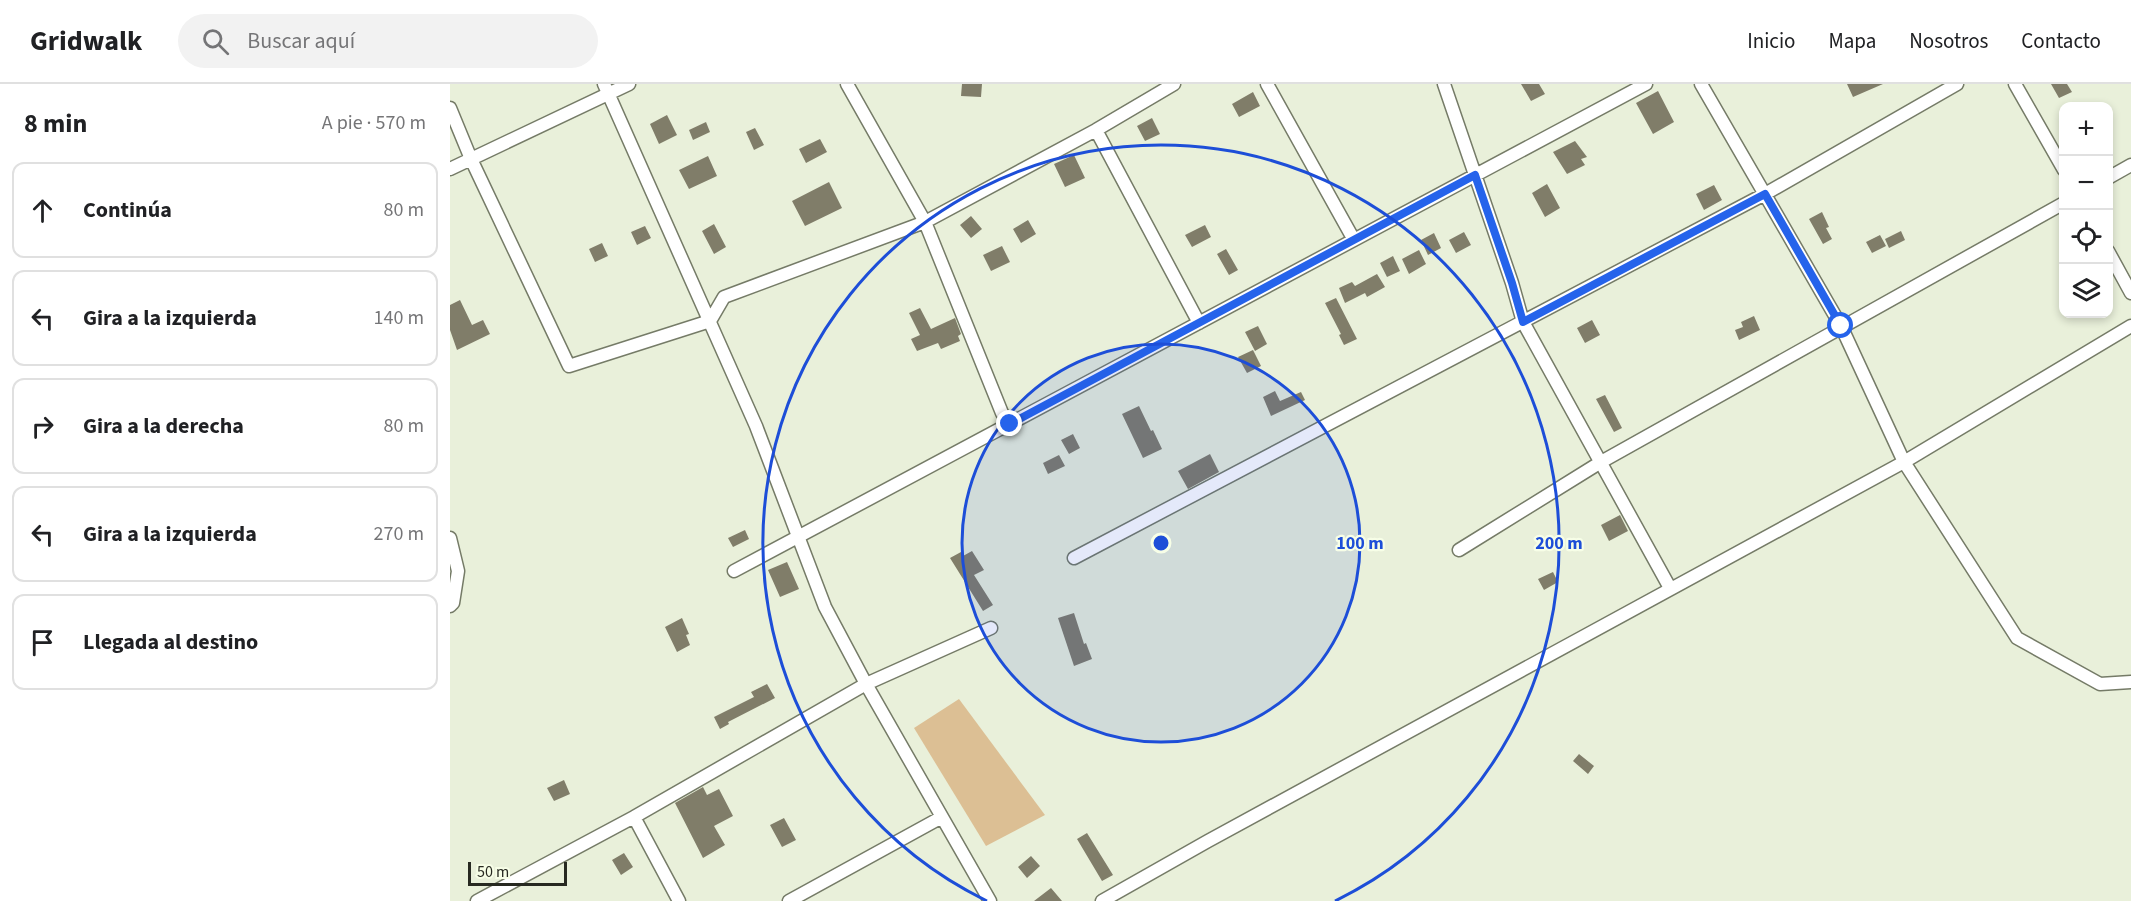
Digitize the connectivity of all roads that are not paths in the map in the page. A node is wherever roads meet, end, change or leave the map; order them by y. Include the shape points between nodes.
1 (629, 84) edge
2 (847, 84) edge
3 (1174, 84) edge
4 (1267, 84) edge
5 (1444, 84) edge
6 (1646, 84) edge
7 (1701, 84) edge
8 (1957, 84) edge
9 (2015, 84) edge
10 (606, 89) edge
11 (450, 108) edge
12 (1096, 130) junction
13 (471, 159) junction
14 (2059, 161) edge
15 (2131, 165) edge
16 (450, 169) edge
17 (1475, 175) junction
18 (2113, 176) edge
19 (1765, 194) junction
20 (2059, 206) edge
21 (925, 222) junction
22 (1354, 240) junction
23 (2113, 259) edge
24 (2131, 293) edge
25 (710, 321) junction
26 (1523, 322) junction
27 (1199, 323) junction
28 (1841, 326) junction
29 (2131, 326) edge
30 (1010, 424) junction
31 (1601, 462) junction
32 (1904, 462) junction
33 (798, 537) junction
34 (450, 538) edge
35 (1458, 550) dead end
36 (1074, 558) dead end
37 (734, 571) dead end
38 (1671, 588) junction
39 (450, 606) edge
40 (991, 628) dead end
41 (2131, 682) edge
42 (866, 684) junction
43 (634, 817) junction
44 (942, 817) junction
45 (477, 901) edge
46 (679, 901) edge
47 (789, 901) edge
48 (990, 901) edge
49 (1102, 901) edge

1 - 10 street
2 - 21 street
3 - 12 street
4 - 22 street
5 - 17 street
6 - 17 street
7 - 19 street
8 - 19 street
9 - 14 street
10 - 13 street
10 - 25 street
11 - 13 street
12 - 21 street
12 - 27 street
13 - 16 street
13 - 25 street via 568,366
15 - 18 street
17 - 22 street
17 - 26 street
19 - 26 street
19 - 28 street
20 - 28 street
21 - 25 street via 730,294 724,297
21 - 30 street via 1002,413
22 - 27 street
23 - 24 street
25 - 33 street
26 - 31 street
26 - 36 street
27 - 30 street
28 - 31 street
28 - 32 street
29 - 32 street
30 - 33 street
31 - 35 street
31 - 38 street
32 - 38 street
32 - 41 street via 2018,638 2100,684
33 - 37 street
33 - 42 street via 825,607
34 - 39 street via 458,571
38 - 49 street
40 - 42 street
42 - 43 street
42 - 44 street
43 - 45 street
43 - 46 street
44 - 47 street
44 - 48 street

